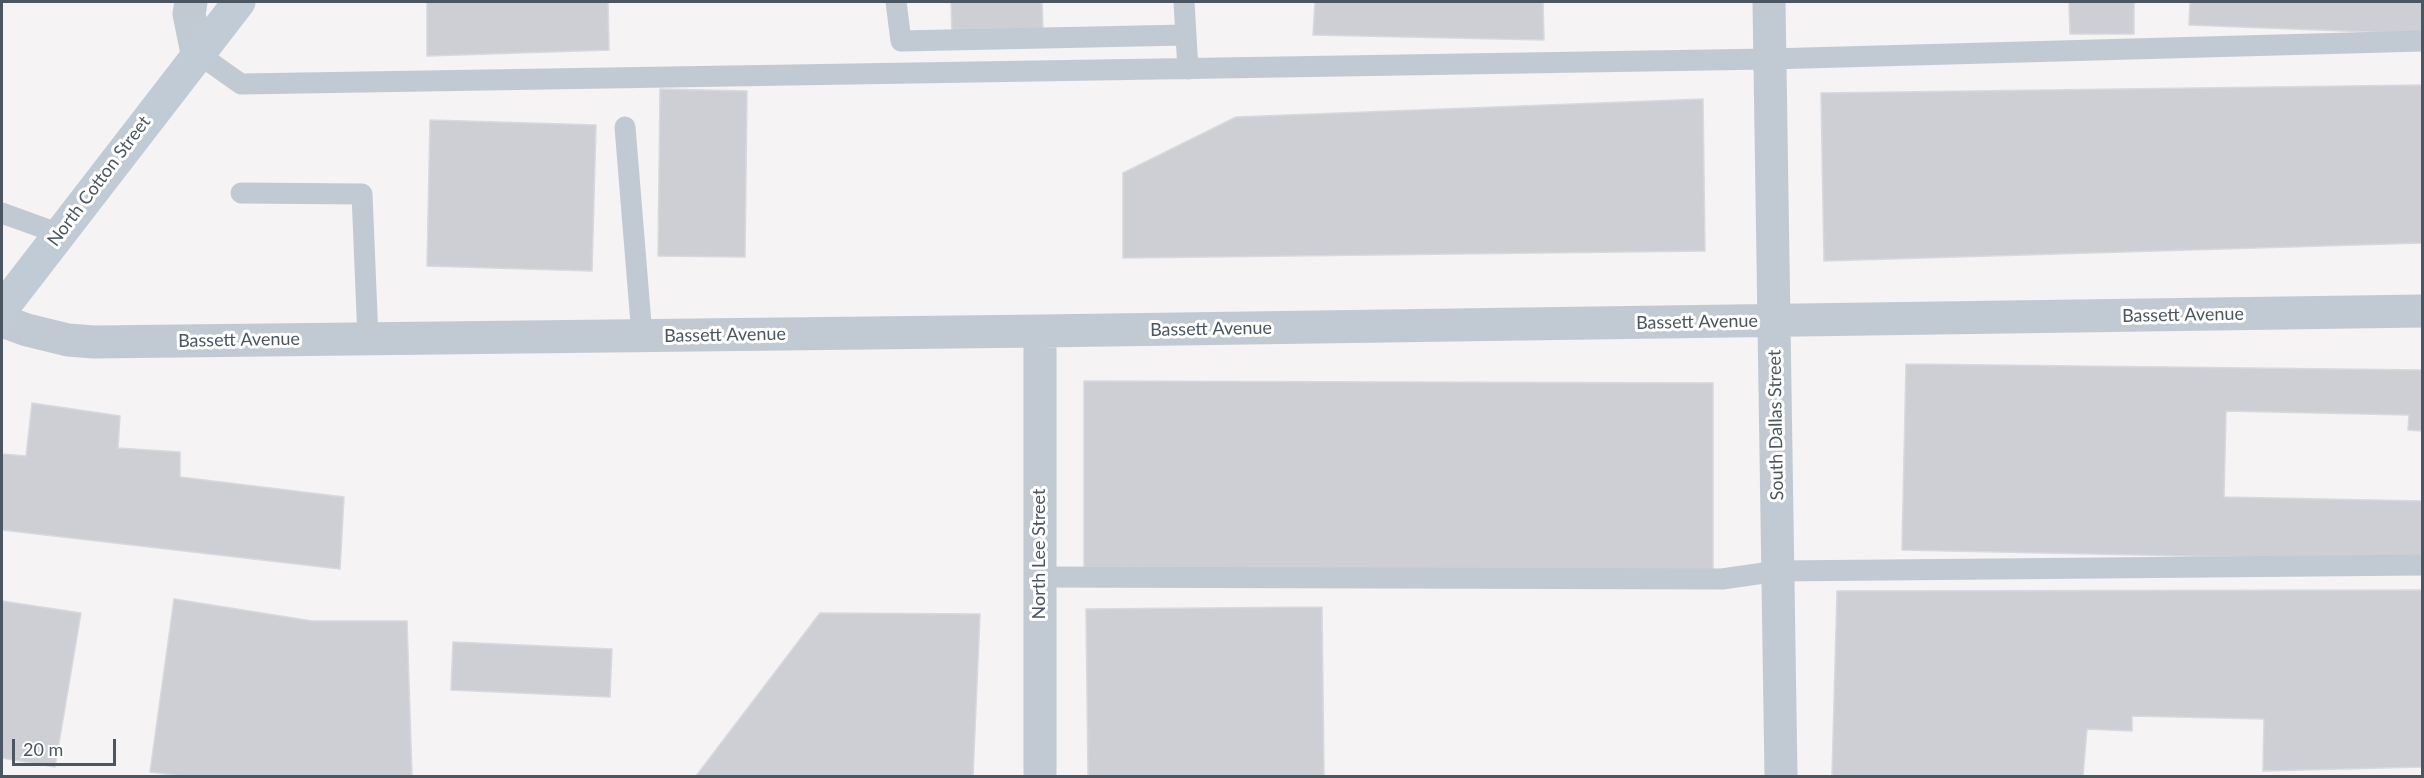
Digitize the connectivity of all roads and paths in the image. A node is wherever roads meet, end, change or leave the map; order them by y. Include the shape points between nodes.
1 (191, 2) edge
2 (239, 2) edge
3 (896, 2) edge
4 (1185, 2) edge
5 (1768, 2) edge
6 (1186, 35) junction
7 (2422, 41) edge
8 (197, 53) junction
9 (1769, 59) junction
10 (1188, 69) junction
11 (625, 128) dead end
12 (241, 193) dead end
13 (2, 213) edge
14 (60, 234) junction
15 (2, 309) edge
16 (2422, 311) edge
17 (2, 321) edge
18 (1774, 321) junction
19 (1040, 332) junction
20 (642, 336) junction
21 (368, 339) junction
22 (2422, 565) edge
23 (1778, 571) junction
24 (1039, 578) junction
25 (1040, 777) edge
26 (1781, 777) edge

1 - 8 street via 189,14
2 - 8 main road, North Cotton Street
3 - 6 lane via 901,41
4 - 6 lane
5 - 9 street, South Dallas Street
6 - 10 lane
7 - 9 lane
8 - 10 lane via 241,84
8 - 14 main road, North Cotton Street
9 - 10 lane
9 - 18 street, South Dallas Street
11 - 20 lane
12 - 21 lane via 362,194
13 - 14 lane
14 - 15 main road, North Cotton Street
16 - 18 street, Bassett Avenue
17 - 21 street, Bassett Avenue via 68,340 94,342
18 - 19 street, Bassett Avenue
18 - 23 street, South Dallas Street
19 - 20 street, Bassett Avenue
19 - 24 street, North Lee Street
20 - 21 street, Bassett Avenue
22 - 23 lane
23 - 24 lane via 1722,579
23 - 26 street, South Dallas Street
24 - 25 street, North Lee Street

